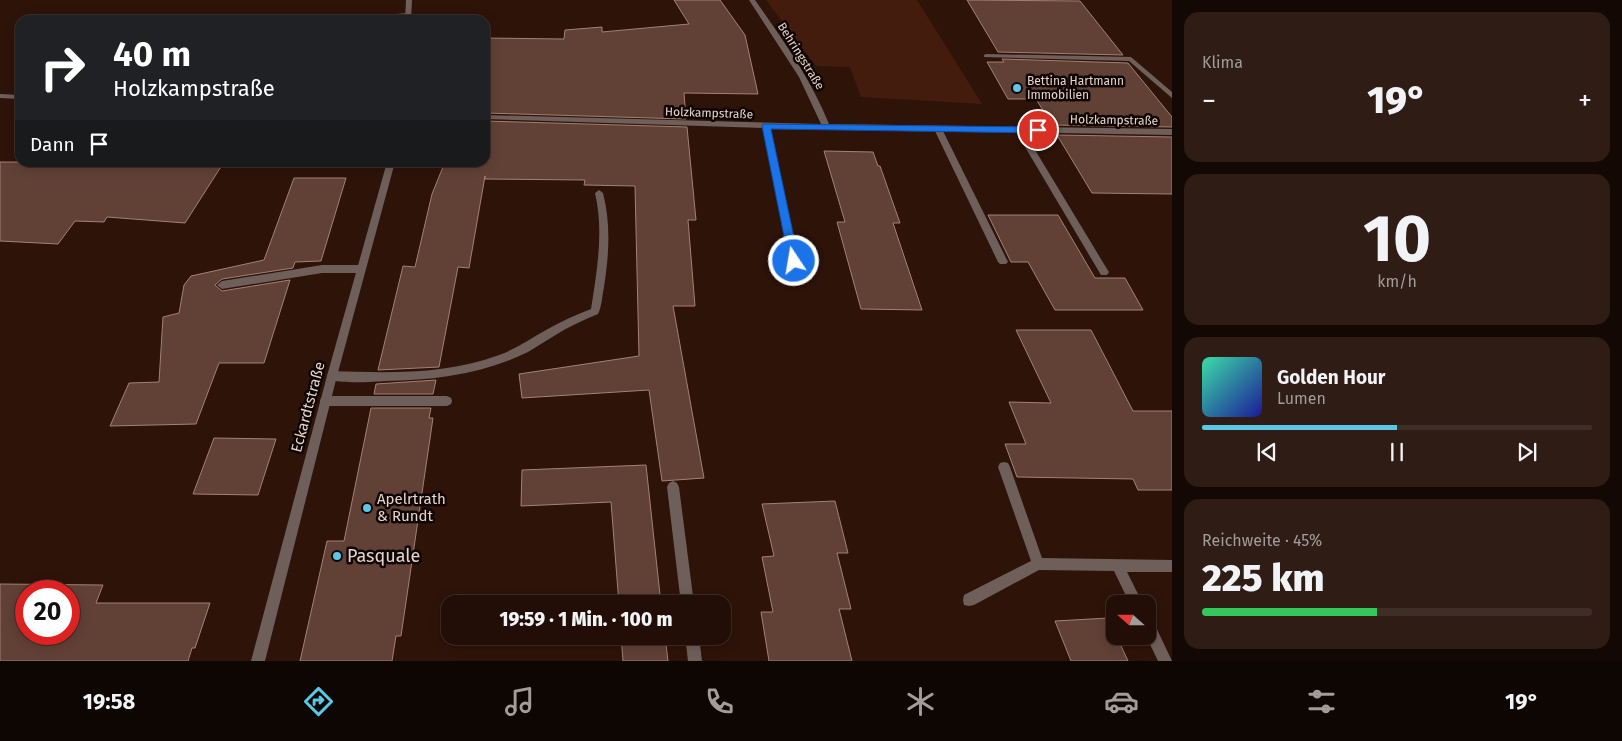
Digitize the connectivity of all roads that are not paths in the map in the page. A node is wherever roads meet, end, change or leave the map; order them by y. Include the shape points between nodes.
1 (409, 0) edge
2 (752, 0) edge
3 (408, 15) edge
4 (986, 56) dead end
5 (0, 96) edge
6 (1172, 96) edge
7 (15, 97) edge
8 (490, 117) edge
9 (766, 126) junction
10 (826, 127) junction
11 (938, 128) junction
12 (1019, 130) junction
13 (1172, 132) edge
14 (390, 167) edge
15 (599, 193) dead end
16 (794, 261) dead end
17 (1003, 262) dead end
18 (361, 270) junction
19 (1104, 272) dead end
20 (222, 285) dead end
21 (332, 376) junction
22 (325, 401) junction
23 (448, 401) dead end
24 (1004, 467) dead end
25 (674, 487) dead end
26 (1038, 564) junction
27 (1117, 565) junction
28 (1172, 566) edge
29 (687, 595) edge
30 (1132, 595) edge
31 (969, 600) dead end
32 (1156, 644) edge
33 (693, 645) edge
34 (258, 661) edge
35 (695, 661) edge
36 (1164, 661) edge

1 - 3 street
2 - 10 street, Behringstraße via 796,65 818,104
4 - 6 street via 1131,59
5 - 7 street
8 - 9 street, Holzkampstraße
9 - 10 street, Holzkampstraße
9 - 16 street
10 - 11 street, Holzkampstraße
11 - 12 street, Holzkampstraße
11 - 17 street
12 - 13 street, Holzkampstraße
12 - 19 street
14 - 18 street, Eckardtstraße
15 - 21 street via 603,204 604,261 595,311 554,330 524,350 448,374 371,378
18 - 20 street via 322,269
18 - 21 street, Eckardtstraße
21 - 22 street, Eckardtstraße
22 - 23 street
22 - 34 street, Eckardtstraße
24 - 26 street
25 - 29 street
26 - 27 street
26 - 31 street
27 - 28 street
27 - 30 street
32 - 36 street
33 - 35 street

